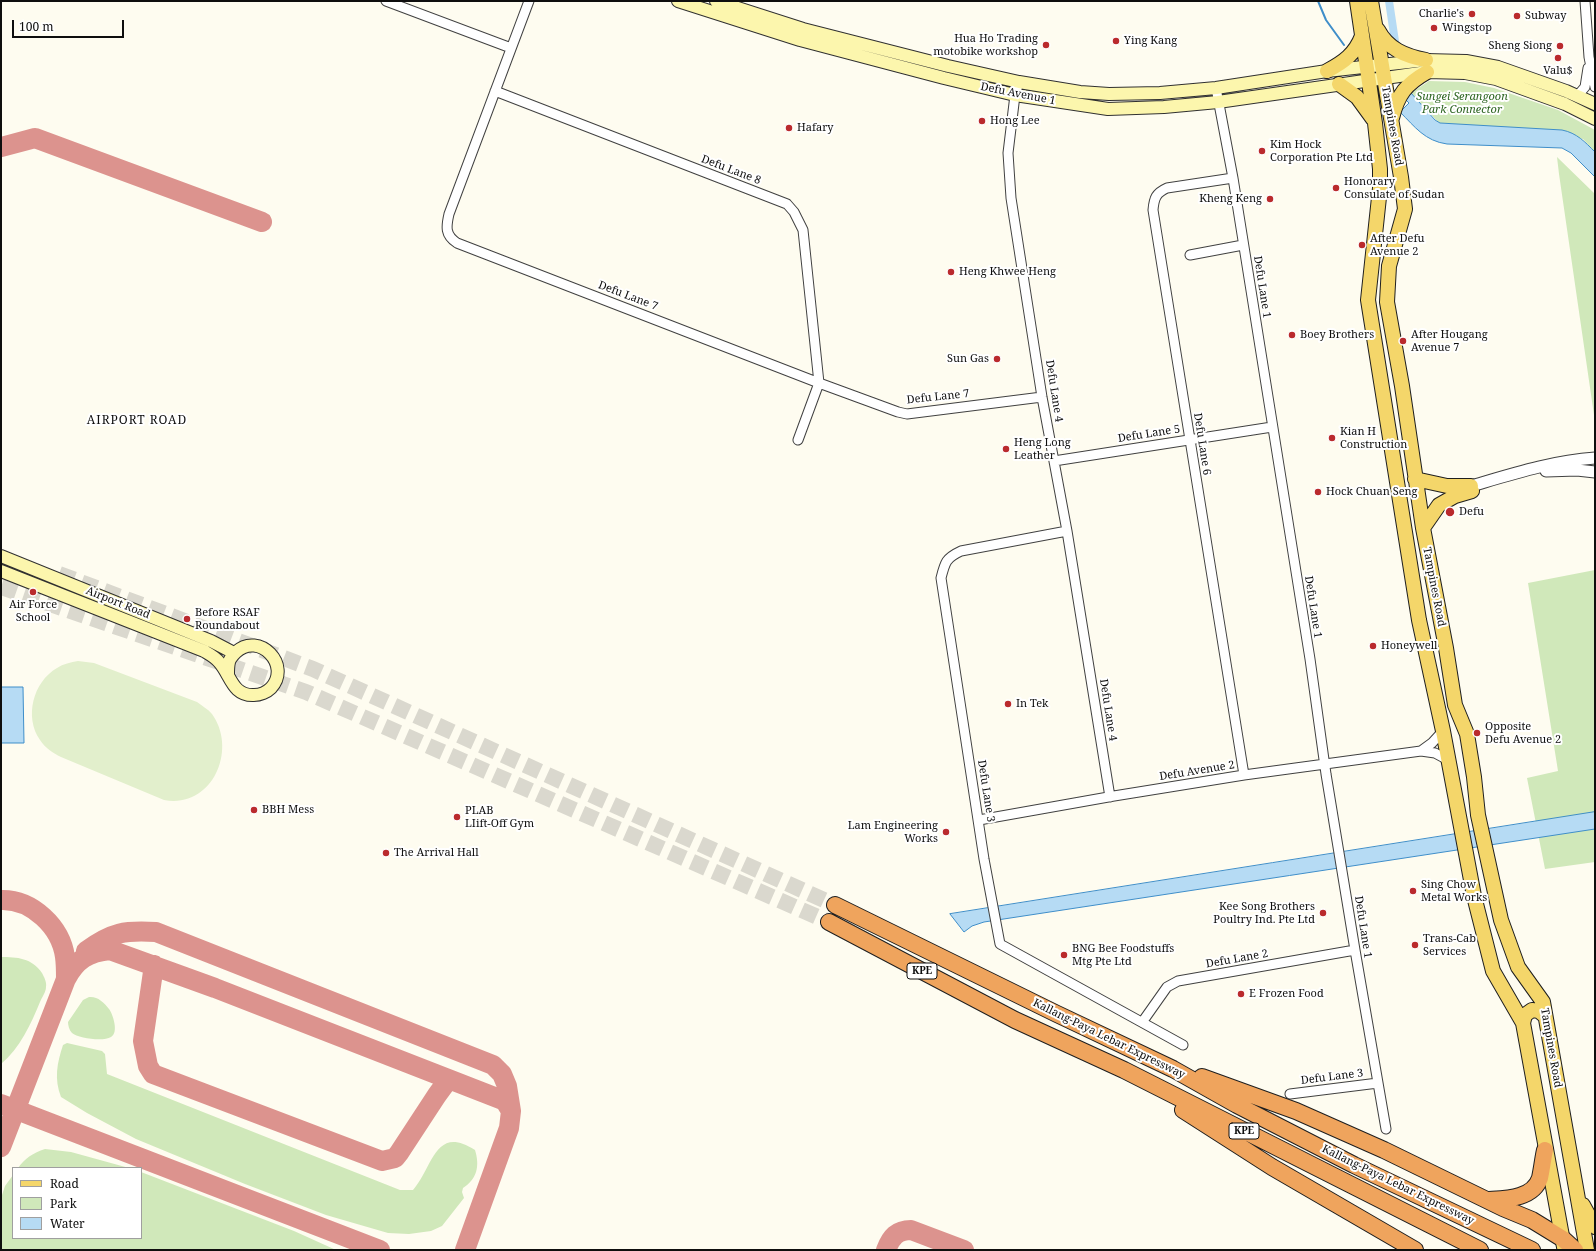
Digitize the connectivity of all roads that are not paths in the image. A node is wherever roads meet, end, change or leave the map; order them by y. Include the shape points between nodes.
1 (386, 1) edge
2 (529, 1) edge
3 (678, 1) edge
4 (716, 1) edge
5 (1357, 1) edge
6 (1371, 1) edge
7 (1585, 1) edge
8 (1376, 26) junction
9 (1362, 36) junction
10 (511, 48) junction
11 (1589, 57) junction
12 (1426, 66) junction
13 (1327, 71) junction
14 (1383, 71) junction
15 (1367, 73) junction
16 (1019, 82) junction
17 (1339, 84) junction
18 (1595, 87) edge
19 (1216, 88) junction
20 (495, 91) junction
21 (1015, 95) junction
22 (1578, 95) junction
23 (1218, 102) junction
24 (1595, 104) edge
25 (1595, 119) edge
26 (1375, 123) junction
27 (1391, 123) junction
28 (1233, 178) junction
29 (1243, 245) junction
30 (1190, 255) dead end
31 (819, 383) junction
32 (1042, 397) junction
33 (1272, 427) junction
34 (798, 440) dead end
35 (1189, 440) junction
36 (1595, 458) edge
37 (1054, 462) junction
38 (1595, 472) edge
39 (1416, 479) junction
40 (1471, 488) junction
41 (1423, 528) junction
42 (1067, 531) junction
43 (1, 556) edge
44 (1, 571) edge
45 (234, 653) junction
46 (228, 674) junction
47 (1443, 731) junction
48 (1421, 750) junction
49 (1448, 760) junction
50 (1324, 763) junction
51 (1244, 775) junction
52 (1110, 797) junction
53 (979, 820) junction
54 (835, 905) tunnel mouth
55 (829, 922) tunnel mouth
56 (1355, 950) junction
57 (1545, 1016) junction
58 (1143, 1021) junction
59 (1522, 1023) junction
60 (1183, 1045) dead end
61 (1173, 1068) junction
62 (1143, 1080) junction
63 (1378, 1083) junction
64 (1290, 1094) dead end
65 (1386, 1129) dead end
66 (1545, 1150) junction
67 (1576, 1188) junction
68 (1489, 1200) junction
69 (1595, 1227) edge
70 (1564, 1244) edge
71 (1415, 1250) edge
72 (1480, 1250) edge
73 (1532, 1250) edge
74 (1575, 1250) edge
75 (1586, 1250) edge

1 - 10 street
2 - 10 street, Defu Lane 7
3 - 21 main road, Defu Avenue 1 via 800,40
4 - 16 main road, Defu Avenue 1 via 803,29
5 - 9 main road, Tampines Road
6 - 8 main road, Tampines Road
7 - 11 street
8 - 12 main road via 1382,40
8 - 14 main road, Tampines Road
9 - 13 main road via 1348,58
9 - 15 main road, Tampines Road
10 - 20 street, Defu Lane 7
11 - 18 street
11 - 22 street via 1588,78
12 - 14 main road
12 - 22 main road via 1466,61 1498,67
12 - 25 main road via 1496,79 1559,101
12 - 27 main road via 1404,88 1394,109
13 - 15 main road, Defu Avenue 1
13 - 19 main road, Defu Avenue 1
14 - 15 main road, Tampines Road
14 - 27 main road, Tampines Road
15 - 17 main road, Defu Avenue 1
15 - 26 main road, Tampines Road
16 - 19 main road, Defu Avenue 1 via 1109,94
16 - 21 street, Defu Lane 4
17 - 23 main road, Defu Avenue 1
17 - 26 main road via 1357,97
19 - 23 street, Defu Lane 1
20 - 31 street, Defu Lane 8 via 787,204 803,230
20 - 31 street, Defu Lane 7 via 446,224 451,239
21 - 23 main road, Defu Avenue 1 via 1108,109
21 - 32 street, Defu Lane 4 via 1008,153 1011,198
22 - 24 main road
23 - 28 street, Defu Lane 1
26 - 47 main road, Tampines Road via 1380,188 1368,300 1419,620
27 - 39 main road, Tampines Road via 1404,209 1389,266 1387,302
28 - 29 street, Defu Lane 1
28 - 35 street, Defu Lane 6 via 1167,188 1154,198 1153,210
29 - 30 street
29 - 33 street, Defu Lane 1
31 - 32 street, Defu Lane 7 via 907,414
31 - 34 street
32 - 37 street, Defu Lane 4
33 - 35 street, Defu Lane 5
33 - 50 street, Defu Lane 1 via 1310,659
35 - 37 street, Defu Lane 5
35 - 51 street, Defu Lane 6
36 - 40 street via 1535,467
37 - 42 street, Defu Lane 4
38 - 40 street via 1541,472
39 - 40 main road via 1446,486
39 - 41 main road, Tampines Road
40 - 41 main road via 1439,505
41 - 57 main road, Tampines Road via 1455,705 1468,734 1478,816 1501,920 1518,967 1543,1002
42 - 52 street, Defu Lane 4
42 - 53 street, Defu Lane 3 via 961,551 950,557 943,568 941,578
43 - 45 main road, Airport Road via 211,641
44 - 46 main road, Airport Road via 204,651 219,661
45 - 46 main road via 229,662
45 - 46 main road, Airport Road via 246,646 260,646 275,659 277,676 264,693 249,695 235,688
47 - 48 street
47 - 49 main road, Tampines Road
48 - 49 street, Defu Avenue 2 via 1435,753
48 - 50 street, Defu Avenue 2
49 - 59 main road, Tampines Road via 1474,896 1493,971
50 - 51 street, Defu Avenue 2
50 - 56 street, Defu Lane 1
51 - 52 street, Defu Avenue 2
52 - 53 street, Defu Avenue 2
53 - 58 street, Defu Lane 3 via 1000,944
54 - 61 highway, Kallang-Paya Lebar Expressway / KPE
55 - 62 highway, Kallang-Paya Lebar Expressway / KPE via 1015,1020
56 - 58 street, Defu Lane 2 via 1178,981 1167,987
56 - 63 street, Defu Lane 1
57 - 59 main road via 1539,1011 1532,1010
57 - 67 main road, Tampines Road
58 - 60 street, Defu Lane 3
59 - 66 main road, Tampines Road
61 - 68 highway via 1296,1111
61 - 73 highway, Kallang-Paya Lebar Expressway / KPE via 1236,1105 1354,1165
62 - 71 highway via 1192,1116 1272,1167
62 - 72 highway, Kallang-Paya Lebar Expressway / KPE
63 - 64 street, Defu Lane 3
63 - 65 street, Defu Lane 1
66 - 68 highway via 1540,1178 1532,1189 1521,1196
66 - 70 main road, Tampines Road
67 - 69 main road
67 - 75 main road, Tampines Road
68 - 70 highway via 1532,1220
70 - 74 highway

